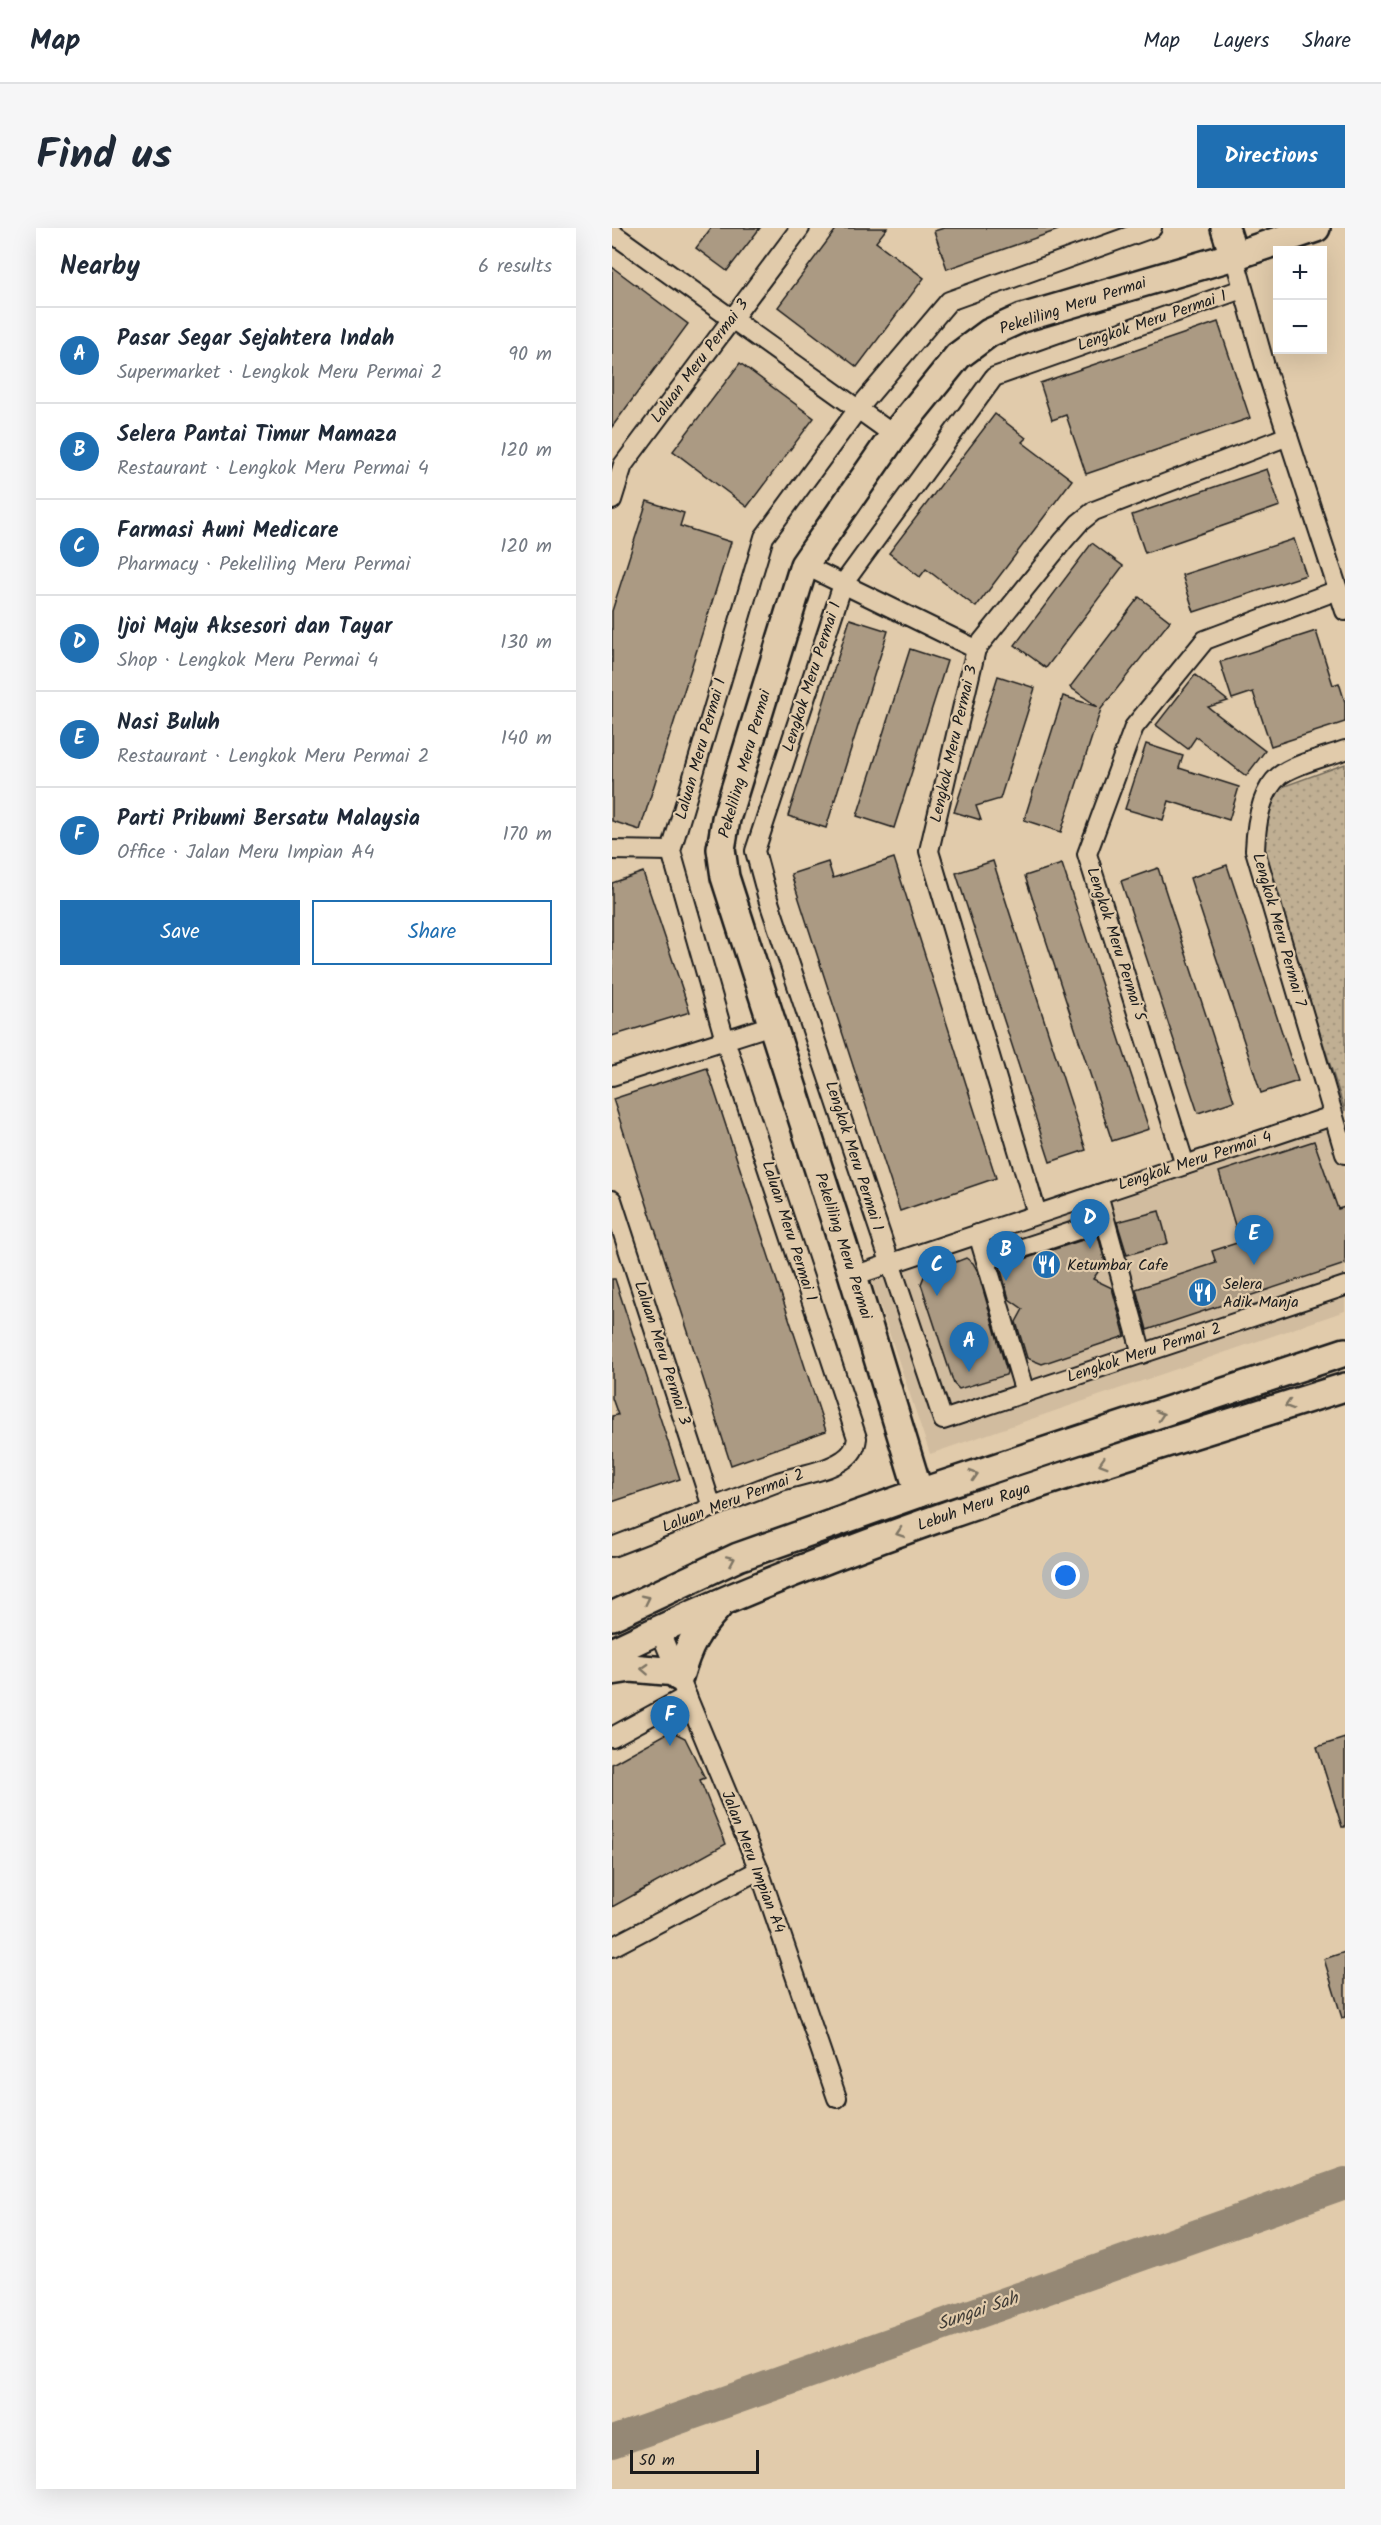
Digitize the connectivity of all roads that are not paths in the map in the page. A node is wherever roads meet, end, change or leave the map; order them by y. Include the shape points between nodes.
1 (800, 228) edge
2 (1152, 228) edge
3 (1225, 228) edge
4 (1316, 228) edge
5 (612, 233) edge
6 (1234, 256) junction
7 (1242, 289) junction
8 (731, 319) junction
9 (858, 409) junction
10 (894, 435) junction
11 (1288, 435) junction
12 (612, 500) edge
13 (804, 565) junction
14 (843, 584) junction
15 (1338, 590) junction
16 (1345, 611) edge
17 (976, 649) junction
18 (1345, 750) edge
19 (612, 850) edge
20 (671, 851) junction
21 (772, 1025) junction
22 (725, 1040) junction
23 (612, 1076) edge
24 (1332, 1116) junction
25 (1345, 1154) edge
26 (1185, 1165) junction
27 (1098, 1194) junction
28 (612, 1200) edge
29 (1037, 1214) junction
30 (1105, 1221) junction
31 (617, 1232) edge
32 (978, 1234) junction
33 (986, 1260) junction
34 (889, 1264) junction
35 (853, 1276) junction
36 (1345, 1286) edge
37 (1345, 1352) edge
38 (1142, 1354) junction
39 (1345, 1387) edge
40 (1025, 1393) junction
41 (852, 1452) joint
42 (919, 1493) junction
43 (712, 1507) junction
44 (612, 1548) edge
45 (723, 1602) junction
46 (612, 1616) edge
47 (659, 1629) junction
48 (612, 1652) edge
49 (612, 1671) edge
50 (681, 1682) junction
51 (612, 1737) edge
52 (759, 1870) junction
53 (612, 1947) edge
54 (837, 2098) dead end

1 - 8 street, Laluan Meru Permai 3
2 - 9 street, Laluan Meru Permai 1 via 949,301
3 - 6 main road
4 - 6 main road, Pekeliling Meru Permai
5 - 8 street
6 - 7 street
6 - 10 main road, Pekeliling Meru Permai via 1022,318 989,333 958,357
7 - 11 street
7 - 14 street, Lengkok Meru Permai 1 via 994,377
8 - 9 street
8 - 12 street, Laluan Meru Permai 3 via 623,465
9 - 10 street
9 - 20 street, Laluan Meru Permai 1 via 764,537
10 - 13 main road, Pekeliling Meru Permai
11 - 15 street
11 - 17 street, Lengkok Meru Permai 3 via 1094,511 1078,523
13 - 14 street
13 - 21 main road, Pekeliling Meru Permai via 726,819 721,849 725,877
14 - 17 street
14 - 34 street, Lengkok Meru Permai 1 via 755,851
15 - 16 street
15 - 26 street, Lengkok Meru Permai 5 via 1205,640 1134,727 1087,854
17 - 29 street, Lengkok Meru Permai 3 via 929,851
18 - 24 street, Lengkok Meru Permai 7 via 1280,775 1263,805 1255,842
19 - 20 street
20 - 22 street, Laluan Meru Permai 1
21 - 22 street
21 - 35 main road, Pekeliling Meru Permai
22 - 23 street
22 - 41 street, Laluan Meru Permai 1 via 857,1438
24 - 25 street, Lengkok Meru Permai 7
24 - 26 street, Lengkok Meru Permai 4
26 - 27 street, Lengkok Meru Permai 4
27 - 29 street, Lengkok Meru Permai 4
27 - 30 street
28 - 31 street, Laluan Meru Permai 3
29 - 32 street, Lengkok Meru Permai 4
30 - 33 street
30 - 38 street
31 - 43 street, Laluan Meru Permai 3
32 - 33 street
32 - 34 street, Lengkok Meru Permai 4
33 - 40 street
34 - 35 street, Lengkok Meru Permai 4
34 - 40 street, Lengkok Meru Permai 2 via 943,1420
35 - 42 main road, Pekeliling Meru Permai
36 - 38 street, Lengkok Meru Permai 2
42 -> 37 main road, Lebuh Meru Raya
38 - 40 street, Lengkok Meru Permai 2
39 -> 45 main road, Lebuh Meru Raya via 1075,1472 847,1551
41 - 43 street, Laluan Meru Permai 2 via 837,1463
46 -> 42 main road, Lebuh Meru Raya via 738,1557
43 - 44 street, Laluan Meru Permai 2
45 - 47 main road, Lebuh Meru Raya
45 - 50 main road via 687,1648
47 - 48 main road, Lebuh Meru Raya
47 - 50 street, Jalan Meru Impian A4
50 -> 49 main road via 632,1668
50 - 51 street
50 - 52 street, Jalan Meru Impian A4
52 - 53 street
52 - 54 street, Jalan Meru Impian A4

